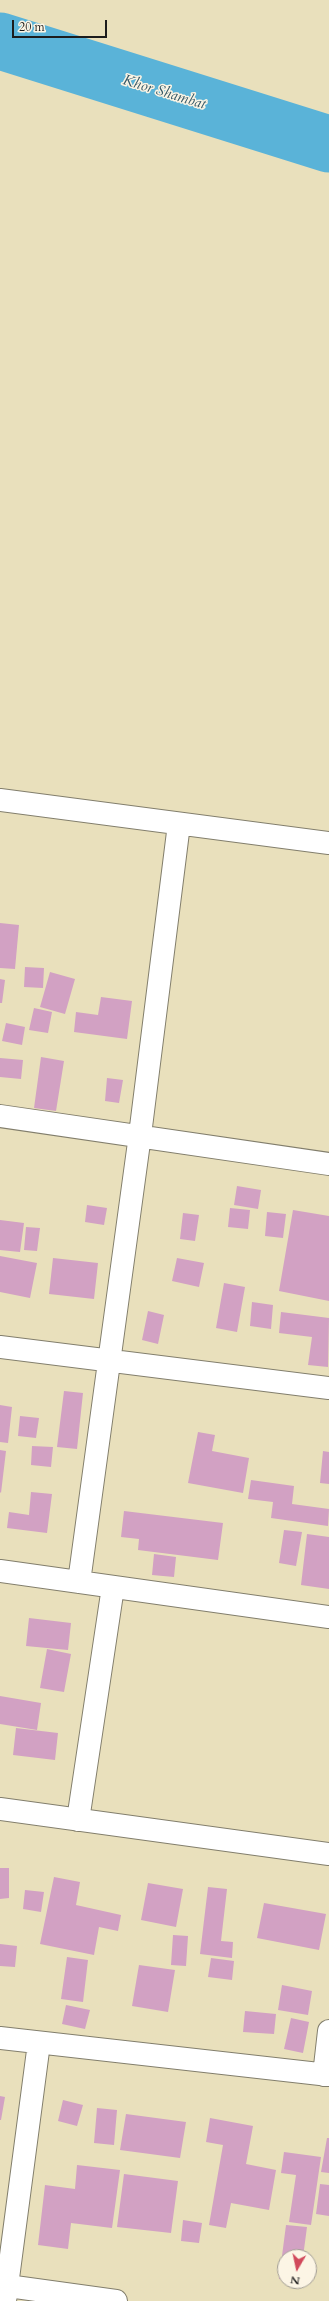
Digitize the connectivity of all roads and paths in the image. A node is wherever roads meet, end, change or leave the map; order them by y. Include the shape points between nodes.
1 (0, 800) edge
2 (179, 824) junction
3 (329, 843) edge
4 (0, 1116) edge
5 (140, 1135) junction
6 (329, 1164) edge
7 (0, 1347) edge
8 (110, 1361) junction
9 (329, 1388) edge
10 (0, 1571) edge
11 (79, 1582) junction
12 (113, 1587) junction
13 (329, 1617) edge
14 (0, 1809) edge
15 (78, 1820) junction
16 (329, 1854) edge
17 (329, 2031) edge
18 (0, 2038) edge
19 (39, 2043) junction
20 (327, 2075) edge
21 (4, 2290) edge
22 (116, 2301) edge

1 - 2 street
2 - 3 street
2 - 5 street
4 - 5 street
5 - 6 street
5 - 8 street
7 - 8 street
8 - 9 street
8 - 11 street
10 - 11 street
11 - 12 street
12 - 13 street
12 - 15 street
14 - 15 street
15 - 16 street
17 - 20 street
18 - 19 street
19 - 20 street
19 - 21 street
21 - 22 street

